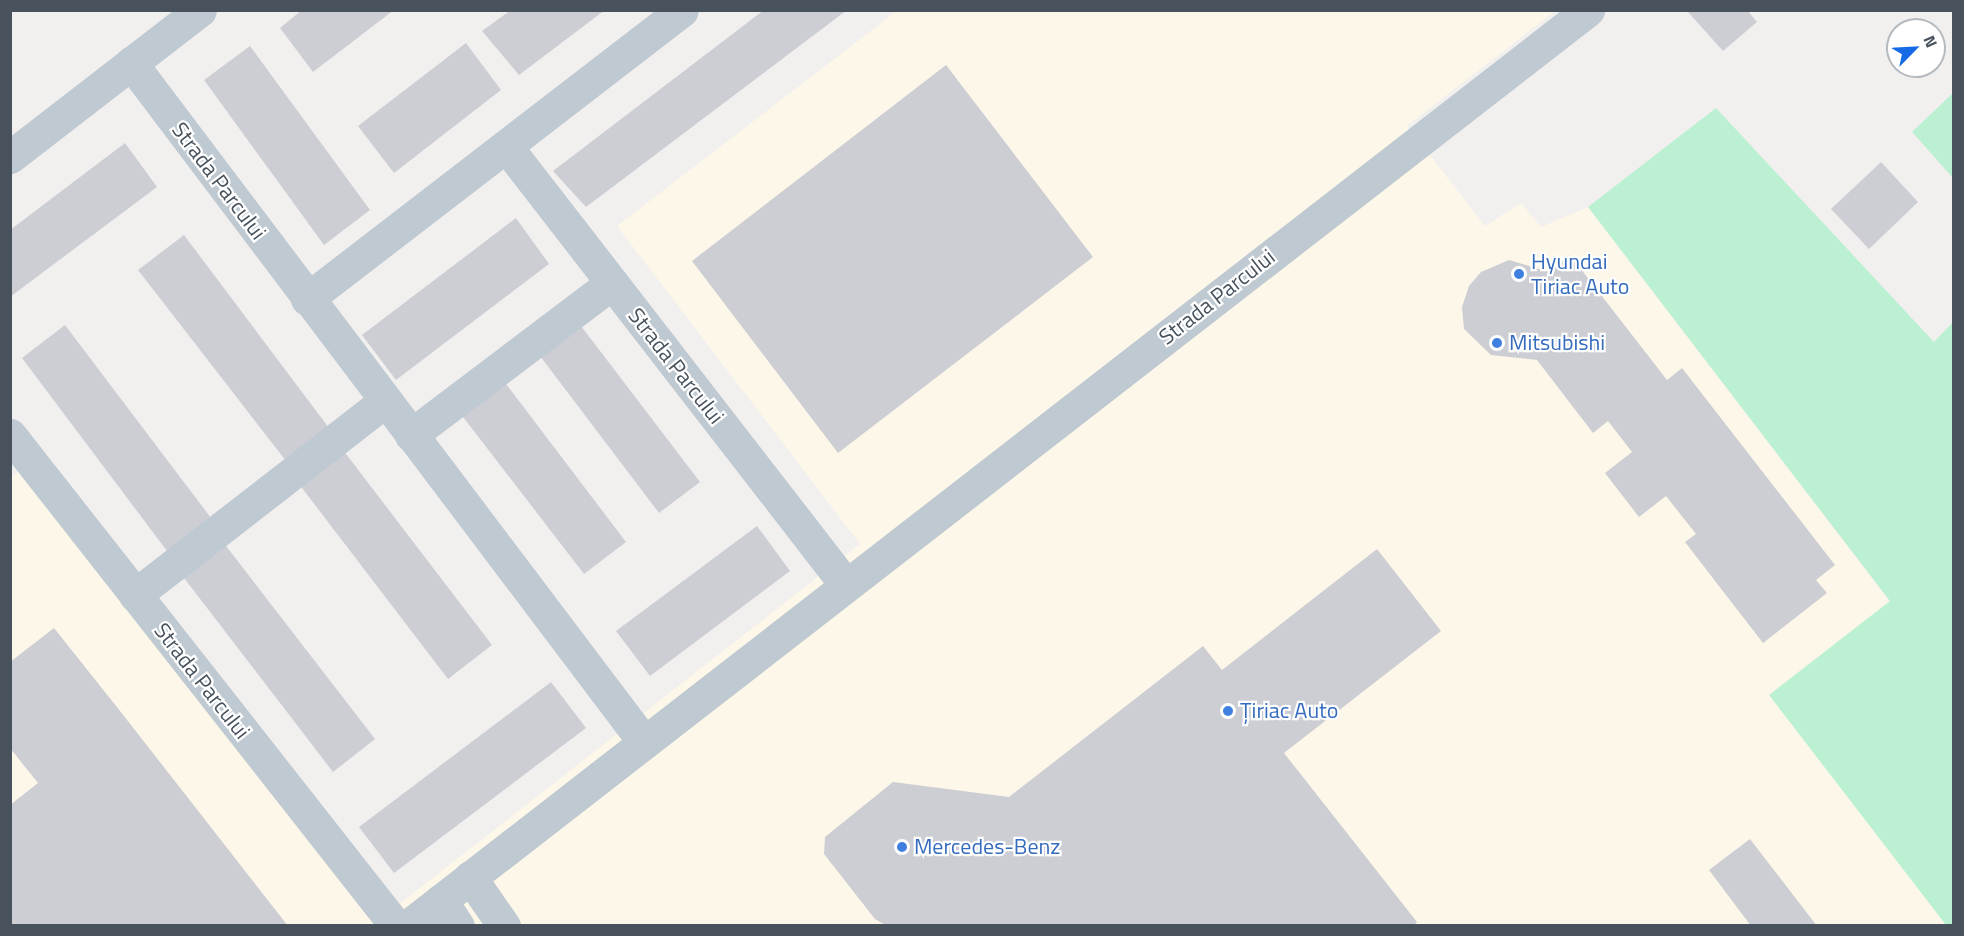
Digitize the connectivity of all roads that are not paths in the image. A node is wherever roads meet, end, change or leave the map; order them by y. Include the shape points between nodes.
1 (200, 10) edge
2 (682, 10) edge
3 (1588, 10) edge
4 (131, 63) junction
5 (506, 147) junction
6 (10, 157) edge
7 (612, 283) junction
8 (307, 298) junction
9 (385, 401) junction
10 (10, 435) edge
11 (411, 435) junction
12 (846, 585) junction
13 (135, 595) junction
14 (644, 742) junction
15 (470, 877) junction
16 (449, 913) edge
17 (396, 926) edge
18 (408, 926) edge
19 (504, 926) edge

1 - 4 street
2 - 5 street
3 - 12 street, Strada Parcului
4 - 6 street
4 - 8 street, Strada Parcului
5 - 7 street, Strada Parcului
5 - 8 street
7 - 11 street
7 - 12 street, Strada Parcului
8 - 9 street, Strada Parcului
9 - 11 street, Strada Parcului
9 - 13 street
10 - 13 street, Strada Parcului
11 - 14 street, Strada Parcului
12 - 14 street, Strada Parcului
13 - 17 street, Strada Parcului
14 - 15 street, Strada Parcului
15 - 16 street, Strada Parcului
15 - 19 street
16 - 18 street, Strada Parcului

